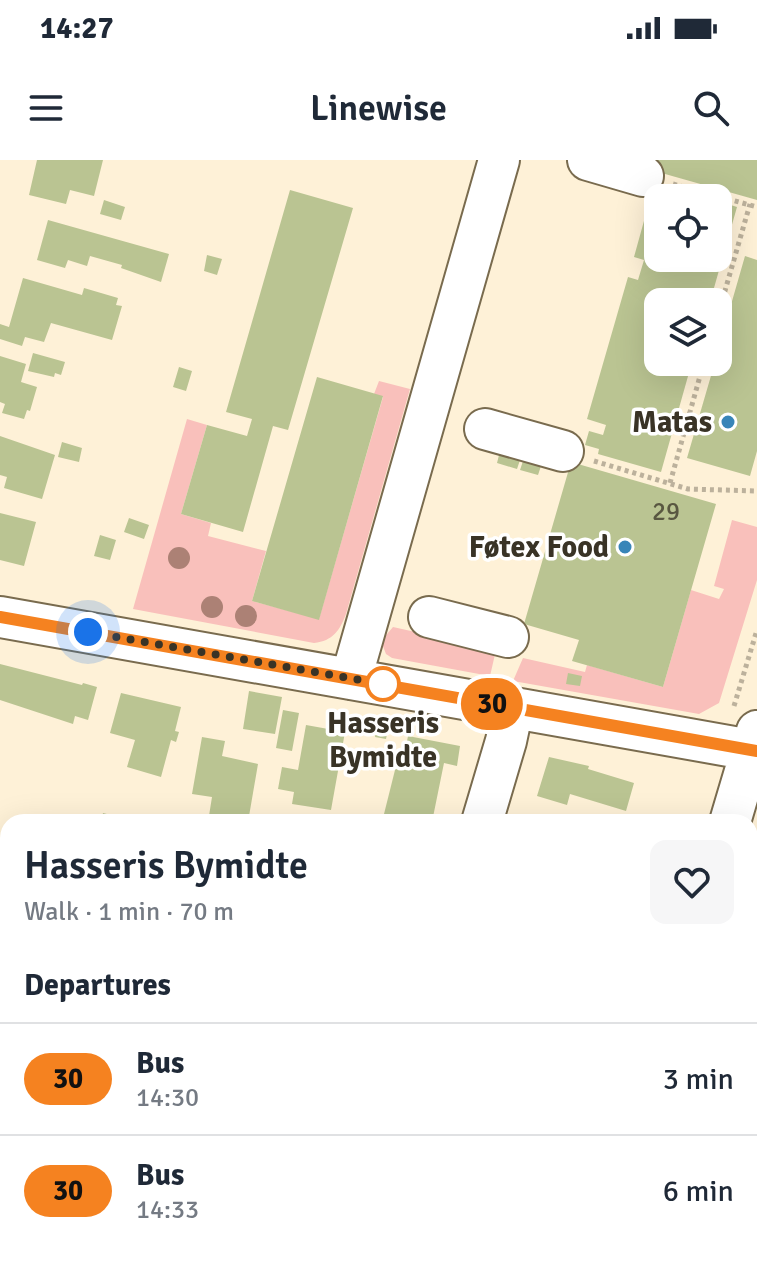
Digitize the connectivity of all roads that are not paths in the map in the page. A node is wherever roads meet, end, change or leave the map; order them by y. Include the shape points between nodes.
1 (499, 160) edge
2 (588, 160) edge
3 (643, 176) road end
4 (485, 429) dead end
5 (563, 451) road end
6 (0, 617) edge
7 (429, 617) dead end
8 (508, 637) dead end
9 (351, 679) junction
10 (513, 708) junction
11 (751, 732) edge
12 (484, 814) edge
13 (732, 814) edge

1 - 9 street
2 - 3 street
4 - 5 street
6 - 9 street
7 - 8 street
9 - 10 street
10 - 11 street
10 - 12 street
11 - 13 street

